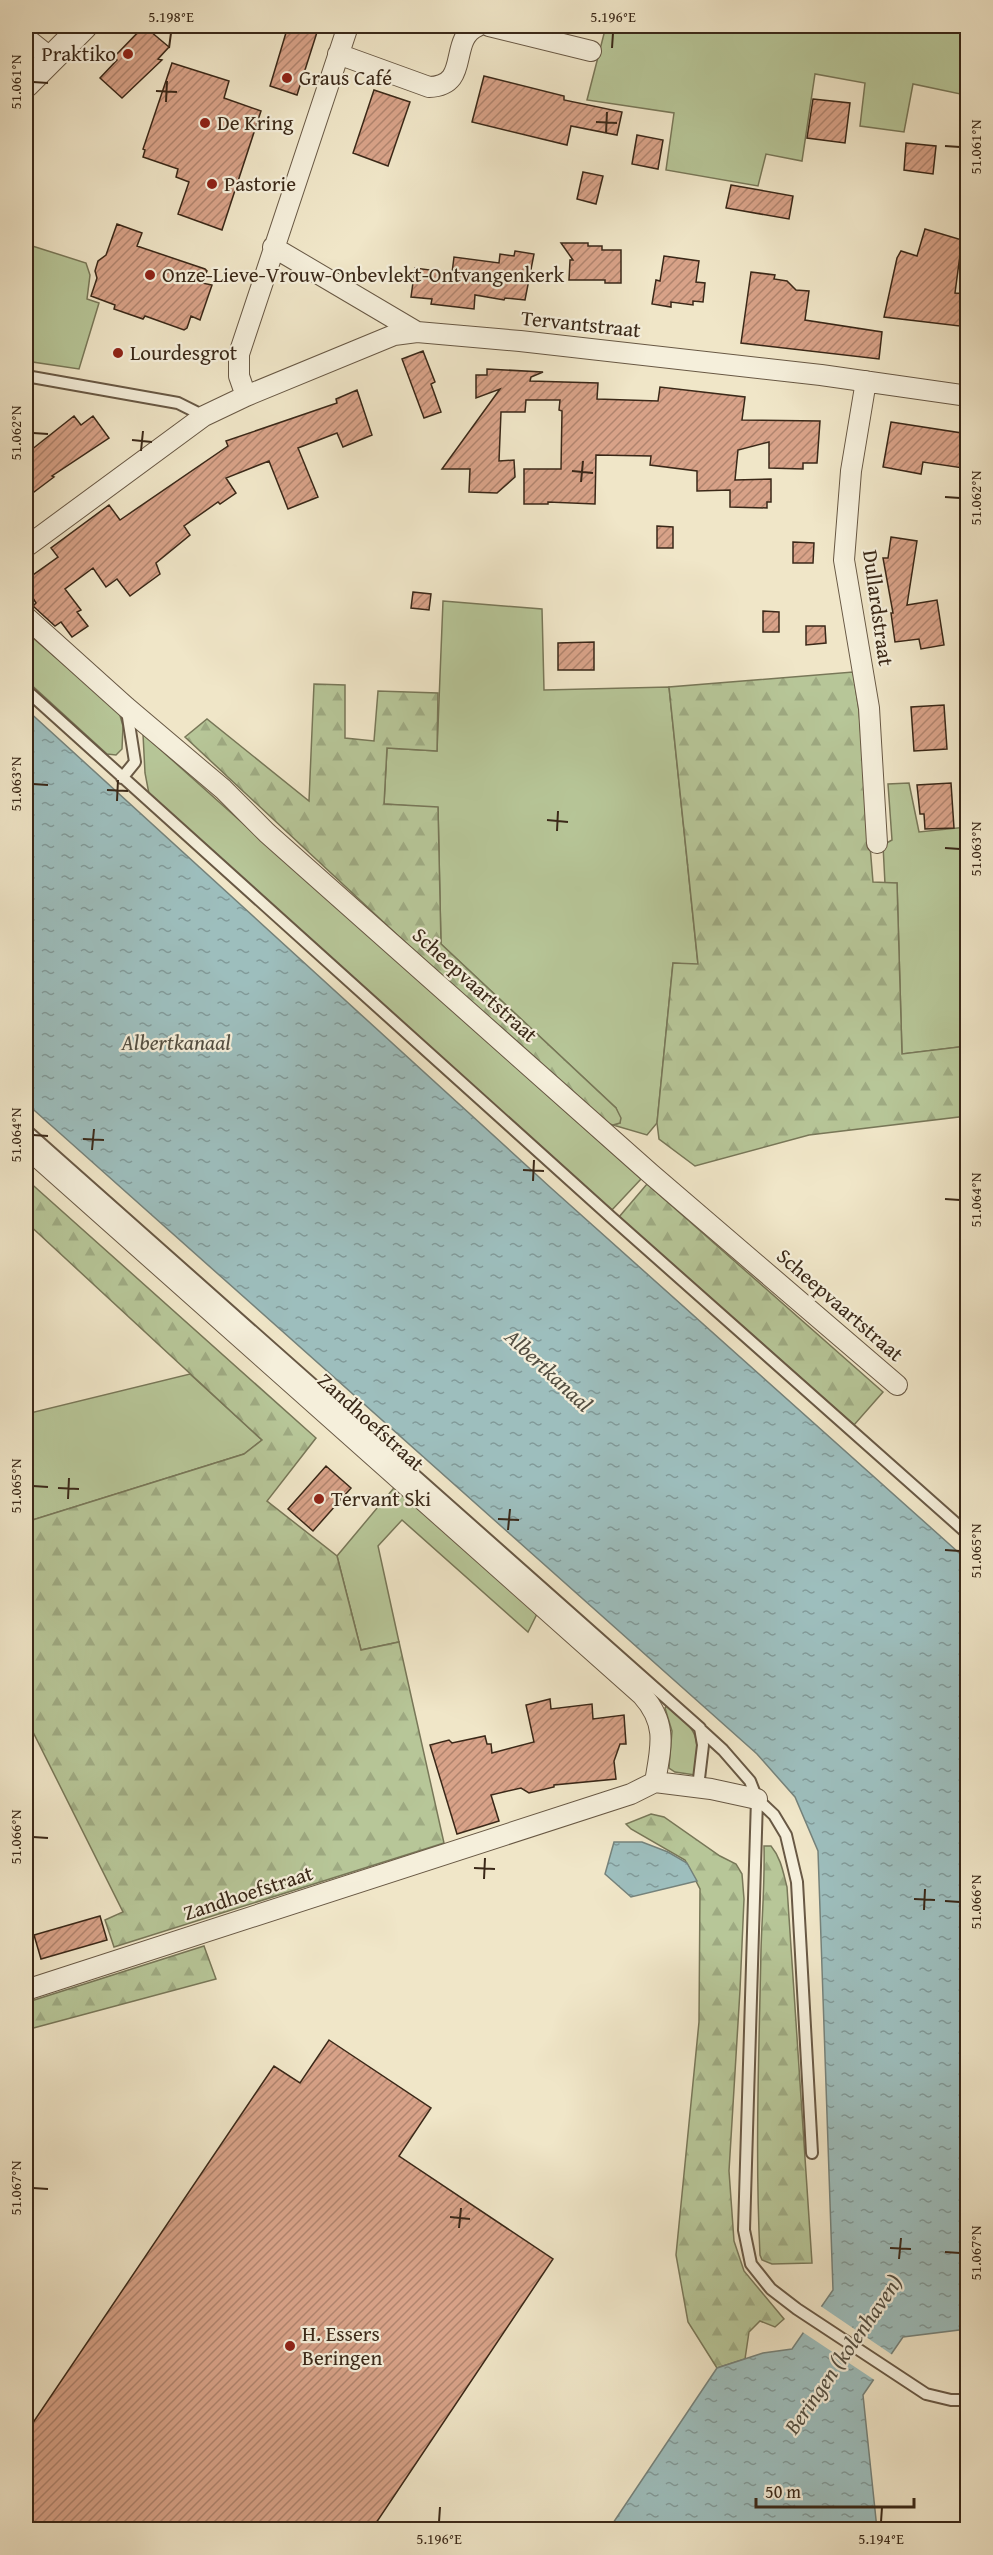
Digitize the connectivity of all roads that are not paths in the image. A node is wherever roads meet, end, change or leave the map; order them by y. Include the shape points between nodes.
1 (84, 26) edge
2 (348, 26) edge
3 (478, 26) edge
4 (489, 26) edge
5 (26, 38) edge
6 (591, 51) dead end
7 (338, 54) junction
8 (51, 58) junction
9 (26, 84) edge
10 (273, 247) junction
11 (417, 332) junction
12 (26, 376) edge
13 (866, 381) junction
14 (246, 396) junction
15 (968, 396) edge
16 (204, 416) junction
17 (26, 547) edge
18 (26, 617) edge
19 (26, 690) edge
20 (126, 707) junction
21 (122, 778) junction
22 (877, 843) dead end
23 (26, 1130) edge
24 (26, 1147) edge
25 (897, 1385) dead end
26 (968, 1534) edge
27 (700, 1728) junction
28 (655, 1782) junction
29 (698, 1787) junction
30 (757, 1799) junction
31 (26, 1990) edge
32 (812, 2153) dead end
33 (968, 2400) edge

1 - 8 street
2 - 7 street
3 - 7 street via 469,30 455,73 442,87 429,87
4 - 6 street
5 - 8 street
7 - 10 street
8 - 9 street
10 - 11 street
10 - 14 street via 239,354 239,376
11 - 13 street, Tervantstraat
11 - 14 street, Tervantstraat via 387,338
12 - 16 lane via 178,403
13 - 15 street, Tervantstraat
13 - 22 street, Dullardstraat via 851,471 844,560 869,708
14 - 16 street, Tervantstraat
16 - 17 street, Tervantstraat
18 - 20 street, Scheepvaartstraat
19 - 21 lane
20 - 21 lane via 135,762
20 - 25 street, Scheepvaartstraat via 223,789 267,833 651,1174
21 - 26 lane
23 - 27 lane
24 - 28 street, Zandhoefstraat via 642,1695 653,1708 662,1735
27 - 29 lane via 703,1745
27 - 30 lane via 750,1781
28 - 29 street
28 - 31 street, Zandhoefstraat via 631,1794
29 - 30 street
30 - 32 lane via 774,1815 786,1835 797,1882
30 - 33 lane via 744,2230 751,2264 771,2289 797,2309 898,2377 927,2394

